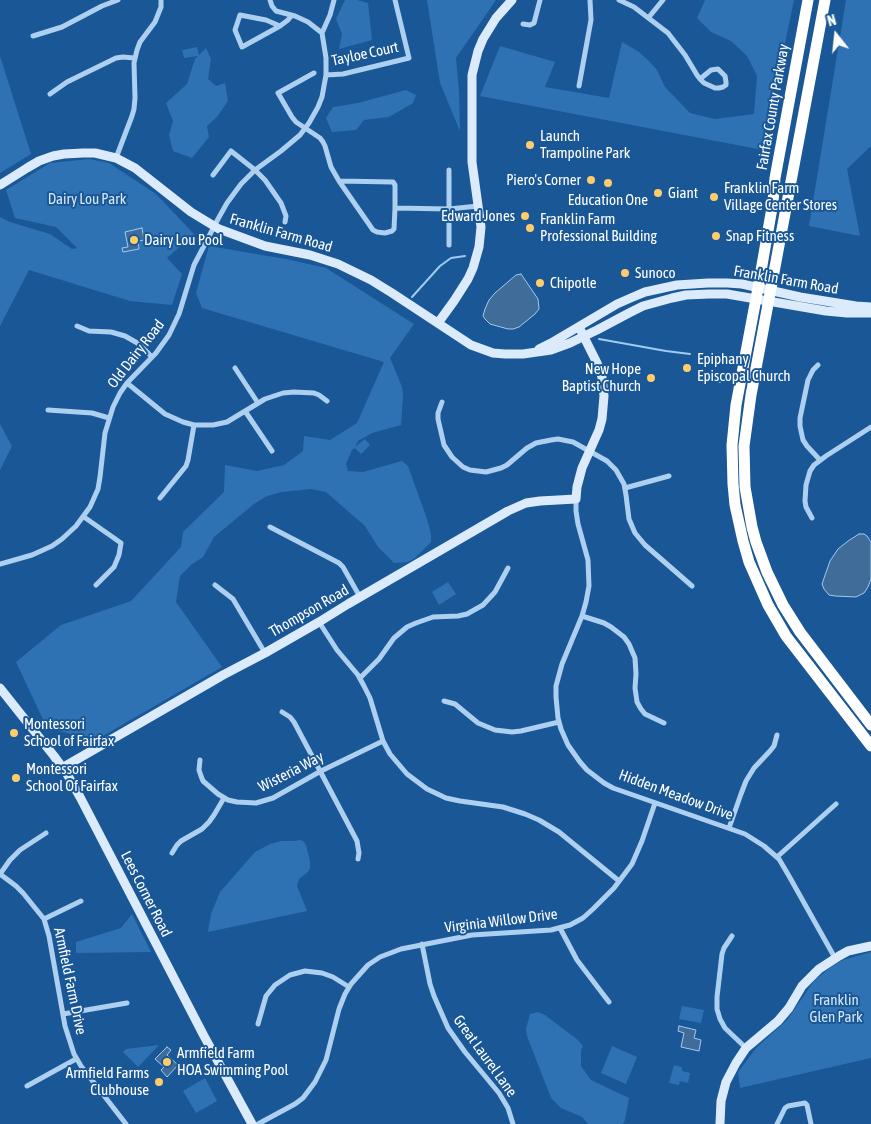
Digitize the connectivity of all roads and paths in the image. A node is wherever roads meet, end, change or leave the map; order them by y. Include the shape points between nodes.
1 (118, 0) edge
2 (161, 0) edge
3 (270, 0) edge
4 (334, 0) edge
5 (394, 0) edge
6 (512, 0) edge
7 (540, 0) edge
8 (590, 0) edge
9 (620, 0) edge
10 (662, 0) edge
11 (808, 0) edge
12 (825, 0) edge
13 (291, 16) junction
14 (649, 17) junction
15 (523, 24) dead end
16 (280, 26) junction
17 (322, 34) junction
18 (33, 36) dead end
19 (134, 58) junction
20 (314, 73) dead end
21 (326, 75) junction
22 (700, 79) junction
23 (579, 86) dead end
24 (50, 94) dead end
25 (305, 129) junction
26 (116, 158) junction
27 (254, 170) junction
28 (449, 170) dead end
29 (213, 175) dead end
30 (339, 181) junction
31 (0, 185) edge
32 (478, 206) junction
33 (395, 208) junction
34 (449, 209) junction
35 (285, 222) dead end
36 (214, 226) junction
37 (449, 245) dead end
38 (757, 293) junction
39 (769, 296) junction
40 (871, 307) edge
41 (871, 313) edge
42 (438, 323) junction
43 (77, 326) dead end
44 (579, 327) junction
45 (585, 336) junction
46 (532, 353) junction
47 (152, 356) junction
48 (818, 365) dead end
49 (235, 368) dead end
50 (127, 383) junction
51 (327, 401) dead end
52 (442, 402) dead end
53 (258, 403) junction
54 (48, 410) dead end
55 (246, 411) junction
56 (109, 418) junction
57 (194, 425) junction
58 (871, 427) edge
59 (589, 451) junction
60 (272, 452) dead end
61 (820, 460) junction
62 (669, 476) dead end
63 (625, 488) junction
64 (160, 498) dead end
65 (576, 499) junction
66 (84, 517) junction
67 (812, 518) dead end
68 (270, 527) dead end
69 (0, 564) edge
70 (508, 568) dead end
71 (96, 585) dead end
72 (214, 585) dead end
73 (692, 586) dead end
74 (360, 597) junction
75 (582, 616) junction
76 (319, 622) junction
77 (265, 653) junction
78 (360, 678) junction
79 (0, 688) edge
80 (444, 701) dead end
81 (282, 712) dead end
82 (559, 722) junction
83 (664, 723) dead end
84 (871, 725) edge
85 (777, 735) dead end
86 (383, 741) junction
87 (871, 746) edge
88 (200, 760) dead end
89 (62, 768) junction
90 (321, 771) junction
91 (224, 798) junction
92 (655, 803) junction
93 (836, 804) dead end
94 (729, 828) junction
95 (46, 833) dead end
96 (172, 853) dead end
97 (777, 857) junction
98 (358, 860) dead end
99 (0, 874) edge
100 (619, 881) junction
101 (81, 901) dead end
102 (44, 919) junction
103 (560, 928) junction
104 (732, 936) dead end
105 (422, 944) junction
106 (871, 946) edge
107 (835, 958) junction
108 (349, 987) junction
109 (609, 1002) dead end
110 (127, 1003) dead end
111 (63, 1014) junction
112 (258, 1024) dead end
113 (746, 1048) junction
114 (76, 1059) junction
115 (27, 1086) dead end
116 (126, 1124) edge
117 (252, 1124) edge
118 (258, 1124) edge
119 (513, 1124) edge
120 (720, 1124) edge
121 (777, 1124) edge
122 (811, 1124) edge

1 - 18 street
2 - 19 street via 155,22 140,42
3 - 13 street via 276,11
4 - 17 street, Tayloe Court
5 - 21 street, Tayloe Court via 409,58
6 - 32 street via 483,38 472,75 472,162
7 - 15 street via 534,23
8 - 23 street via 591,20
9 - 14 street
10 - 14 street
11 - 38 highway, Fairfax County Parkway
12 - 39 highway, Fairfax County Parkway
13 - 16 street
13 - 17 street via 308,22
14 - 22 street via 673,39
16 - 16 street via 240,15 235,30 242,47
17 - 21 street, Old Dairy Road
19 - 24 street via 116,58
19 - 26 street via 134,108
20 - 25 street via 278,93 292,117
21 - 25 street, Old Dairy Road via 322,97
22 - 22 street via 715,88 726,85 725,76 718,69 711,70
25 - 27 street, Old Dairy Road via 291,144
25 - 30 street via 323,142 330,167
26 - 31 street, Franklin Farm Road via 83,152 53,156 33,164
26 - 36 street, Franklin Farm Road via 135,168
27 - 29 street via 231,151
27 - 35 street via 281,203
27 - 36 street, Old Dairy Road via 232,195
28 - 34 street
30 - 33 street via 393,182
30 - 33 street via 377,232 394,229
32 - 34 street
32 - 42 street via 481,235 476,258 468,279
33 - 34 street
34 - 37 street
36 - 42 street, Franklin Farm Road via 265,246 338,264 378,284
36 - 47 street, Old Dairy Road via 194,265 174,325
38 - 39 street, Franklin Farm Road
38 - 44 street, Franklin Farm Road via 726,283 660,288 617,304
38 - 45 street, Franklin Farm Road via 672,298 643,306
38 - 87 highway, Fairfax County Parkway via 736,405 732,445 735,498 743,541 762,594 780,626
39 - 40 street, Franklin Farm Road
39 - 41 street, Franklin Farm Road via 838,312
39 - 84 highway, Fairfax County Parkway via 744,446 744,487 752,527 767,572 790,617
42 - 46 street, Franklin Farm Road via 484,350 505,354
43 - 47 street via 125,336
44 - 45 street, Hidden Meadow Drive
44 - 46 street, Franklin Farm Road
45 - 46 street, Franklin Farm Road via 551,350
45 - 59 street, Hidden Meadow Drive via 600,371 604,396 599,430
47 - 50 street, Old Dairy Road
48 - 61 street via 808,380 800,426 803,440
49 - 53 street
50 - 56 street, Old Dairy Road
50 - 57 street via 165,414
51 - 53 street via 314,393 294,392 274,395
52 - 59 street via 438,419 444,445 452,457 470,470 486,472 501,468 526,448 544,441 567,440
53 - 55 street
54 - 56 street via 92,413
55 - 57 street via 219,424
55 - 60 street
56 - 66 street, Old Dairy Road via 99,483
57 - 64 street via 186,466
58 - 61 street
59 - 63 street via 612,466
59 - 65 street, Hidden Meadow Drive via 578,479
61 - 67 street via 810,471 806,485 806,507
62 - 63 street
63 - 73 street via 629,519 635,533
65 - 74 street, Thompson Road via 526,503 508,511
65 - 75 street, Hidden Meadow Drive via 589,572
66 - 69 street, Old Dairy Road via 52,546
66 - 71 street via 122,543 114,567
68 - 74 street via 339,563
70 - 78 street via 484,605 466,614 416,622 394,638
72 - 77 street via 233,599
74 - 76 street, Thompson Road
75 - 82 street, Hidden Meadow Drive via 558,675
75 - 83 street via 604,623 624,637 635,658 637,702 645,714
76 - 77 street, Thompson Road
76 - 78 street via 336,650
77 - 89 street, Thompson Road
78 - 86 street via 370,698
79 - 89 street, Lees Corner Road
80 - 82 street via 455,704 478,723 495,730 521,731
81 - 90 street via 294,722
82 - 92 street, Hidden Meadow Drive via 573,754 595,777 613,788
85 - 94 street via 774,746 746,781
86 - 90 street, Wisteria Way
86 - 100 street via 399,766 427,789 446,798 503,807 539,820 559,832
88 - 91 street, Wisteria Way via 199,770 204,781
89 - 117 street, Lees Corner Road
90 - 91 street, Wisteria Way via 264,801 243,804
90 - 98 street via 357,841
91 - 96 street via 209,822 181,841
92 - 94 street, Hidden Meadow Drive
92 - 100 street, Virginia Willow Drive via 638,853
93 - 97 street
94 - 97 street, Hidden Meadow Drive via 755,840
95 - 99 street via 20,850
97 - 107 street, Hidden Meadow Drive
99 - 102 street, Armfield Farm Drive via 23,893
100 - 103 street, Virginia Willow Drive via 583,918
101 - 102 street
102 - 111 street, Armfield Farm Drive
103 - 105 street, Virginia Willow Drive via 472,935
103 - 109 street via 578,960
104 - 113 street via 722,954 717,1009 725,1028
105 - 108 street, Virginia Willow Drive via 380,957
105 - 119 street, Great Laurel Lane via 430,984 448,1028 499,1092
106 - 107 street via 848,951
107 - 113 street via 813,974 778,1021
108 - 112 street via 322,973 306,971 290,975 266,996
108 - 118 street, Virginia Willow Drive via 339,1009 326,1060 315,1082 295,1104
110 - 111 street
111 - 114 street, Armfield Farm Drive
113 - 120 street via 726,1082
114 - 115 street
114 - 116 street, Armfield Farm Drive
121 - 122 street via 785,1108 805,1103

